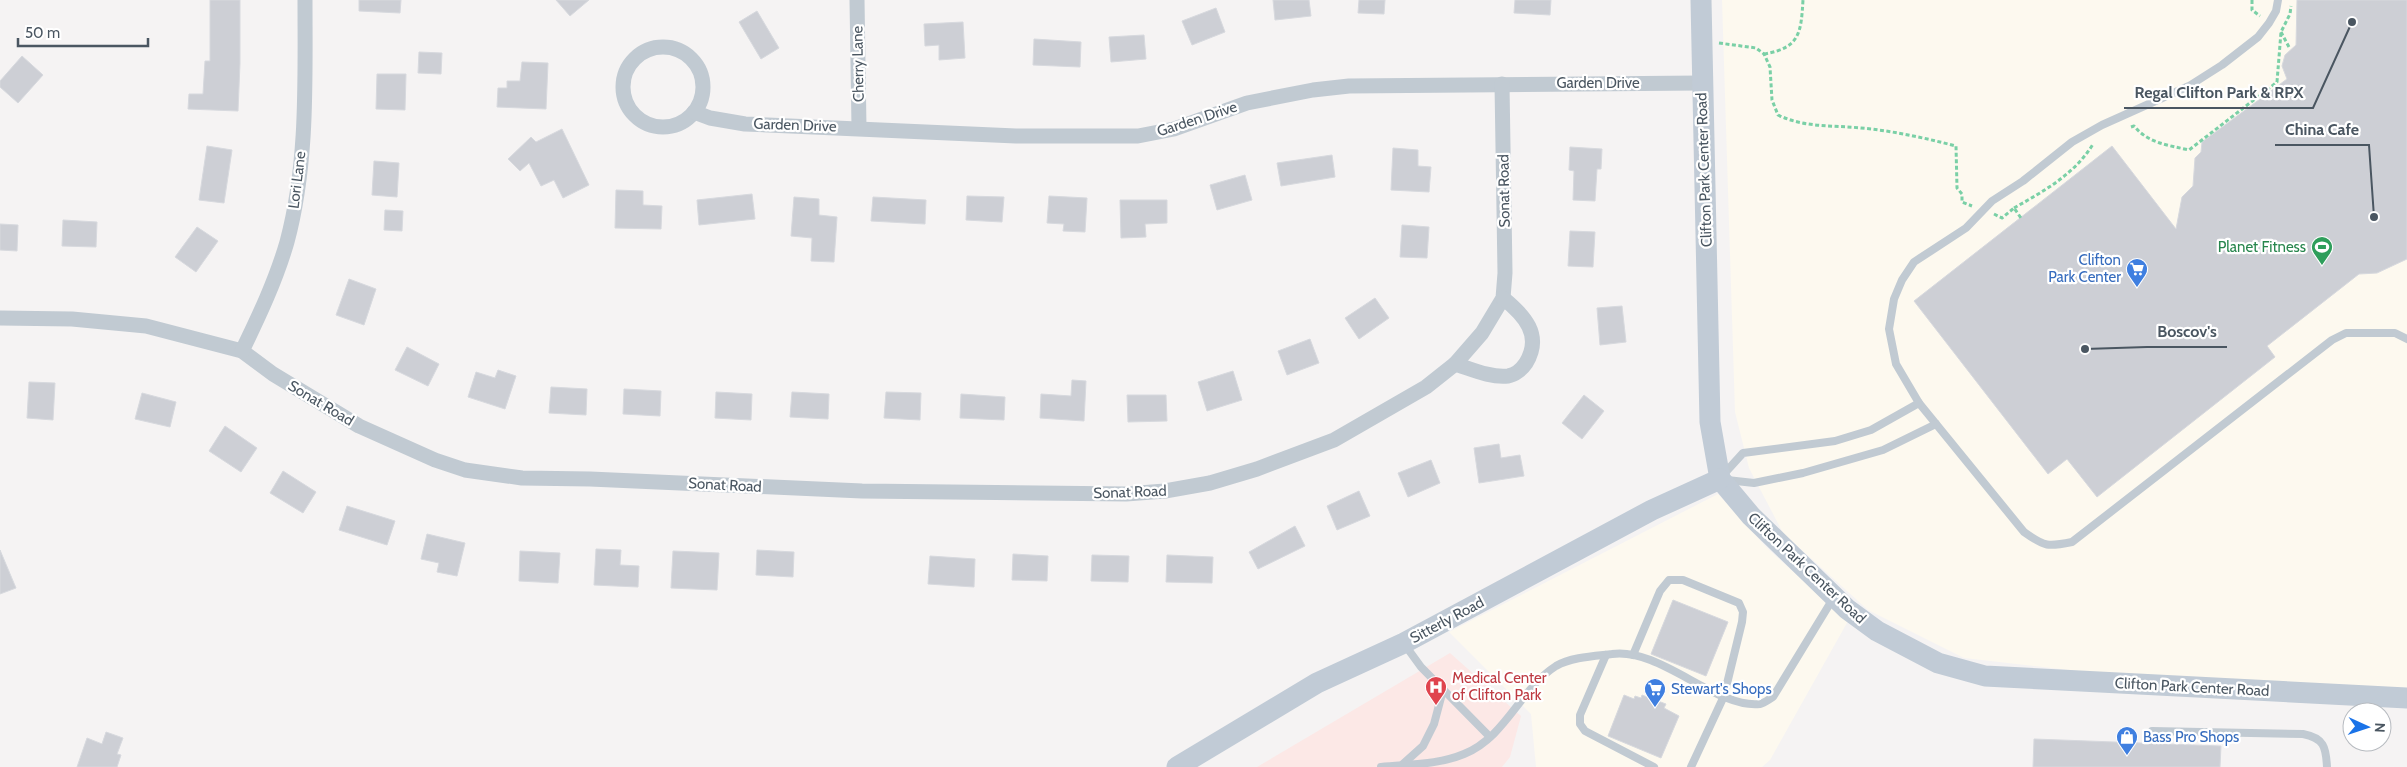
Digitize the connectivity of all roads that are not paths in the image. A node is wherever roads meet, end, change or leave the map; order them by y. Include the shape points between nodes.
1 (305, 0) edge
2 (857, 0) edge
3 (1700, 0) edge
4 (2278, 0) edge
5 (1701, 83) junction
6 (1502, 84) junction
7 (694, 112) junction
8 (859, 127) junction
9 (1503, 298) junction
10 (0, 318) edge
11 (2407, 339) edge
12 (242, 351) junction
13 (1455, 364) junction
14 (1919, 403) junction
15 (1936, 424) junction
16 (1720, 479) junction
17 (1834, 597) junction
18 (1404, 643) junction
19 (1633, 654) junction
20 (1606, 655) junction
21 (1443, 690) junction
22 (1724, 696) junction
23 (2407, 698) edge
24 (2152, 731) dead end
25 (1490, 737) junction
26 (1403, 764) junction
27 (1176, 767) edge
28 (1382, 767) edge
29 (1654, 767) edge
30 (1691, 767) edge
31 (2327, 767) edge

1 - 12 street, Lori Lane via 305,81 296,203 266,300
2 - 8 street, Cherry Lane
3 - 5 street, Clifton Park Center Road
4 - 14 lane via 2276,11 2258,37 2222,65 2189,86 2072,142 2037,171 1992,201 1966,228 1914,262 1894,299 1889,328 1896,364
5 - 6 street, Garden Drive
5 - 16 street, Clifton Park Center Road via 1710,422
6 - 8 street, Garden Drive via 1349,86 1313,90 1247,103 1217,116 1138,136 1016,136
6 - 9 street, Sonat Road
7 - 7 street via 702,92 699,71 693,62 680,52 665,47 654,48 635,58 623,85 632,113 649,125 658,127 678,124
7 - 8 street, Garden Drive via 745,124
9 - 13 street, Sonat Road via 1482,334
9 - 13 street via 1521,313 1530,329 1533,343 1524,366 1516,373 1503,376
10 - 12 street, Sonat Road via 72,319 146,326
11 - 15 lane via 2395,333 2346,333 2332,340 2072,542 2058,545 2042,545 2024,532
12 - 13 street, Sonat Road via 273,374 359,426 465,470 522,478 931,492 1126,494 1210,484 1334,440 1426,387
14 - 15 lane
14 - 16 lane via 1871,430 1835,441 1743,453
15 - 16 lane via 1883,450 1803,473 1754,483
16 - 17 street, Clifton Park Center Road via 1751,516
16 - 18 street, Sitterly Road via 1652,510
17 - 22 lane via 1773,697 1762,704 1745,704
17 - 23 street, Clifton Park Center Road via 1876,632 1938,664 1985,676
18 - 21 lane
18 - 27 street, Sitterly Road via 1317,684
19 - 20 lane
19 - 22 lane
19 - 22 lane via 1660,591 1669,580 1683,580 1730,598 1739,603 1743,612
20 - 25 lane via 1558,665 1542,676
20 - 29 lane via 1580,714 1580,724 1585,731
21 - 25 lane
21 - 26 lane via 1434,724 1423,746
22 - 30 lane
24 - 31 lane via 2314,736 2323,744
25 - 26 lane via 1464,754 1429,763
26 - 28 lane

